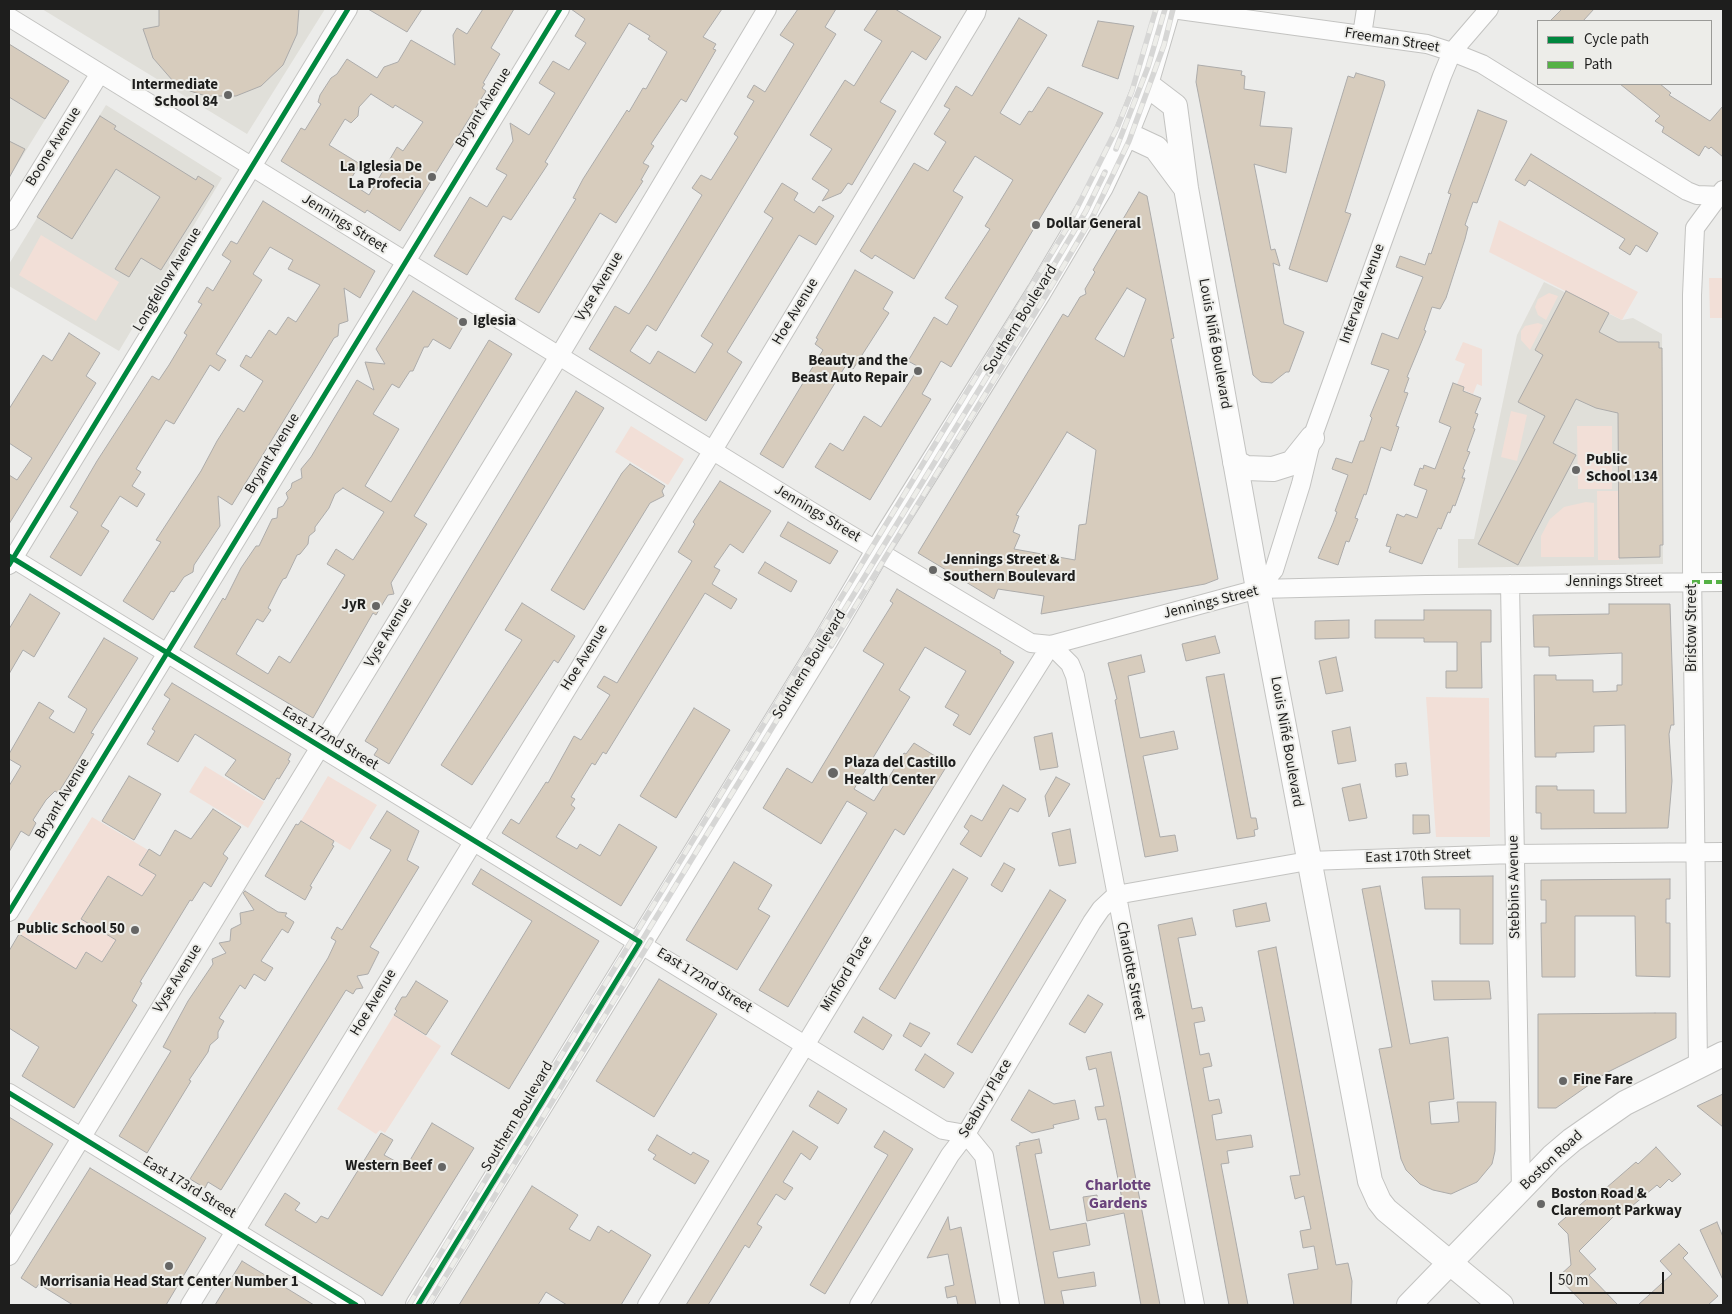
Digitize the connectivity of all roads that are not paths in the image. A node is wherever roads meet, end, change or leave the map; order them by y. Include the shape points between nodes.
1 (348, 9) edge
2 (560, 9) edge
3 (767, 9) edge
4 (976, 9) edge
5 (1168, 9) edge
6 (1172, 9) edge
7 (1366, 9) edge
8 (1489, 9) edge
9 (9, 17) edge
10 (1362, 35) junction
11 (1452, 52) junction
12 (100, 73) junction
13 (1146, 84) junction
14 (1126, 134) junction
15 (252, 167) junction
16 (1186, 188) junction
17 (1721, 194) edge
18 (9, 221) edge
19 (405, 262) junction
20 (559, 356) junction
21 (1312, 438) junction
22 (713, 450) junction
23 (1235, 462) junction
24 (879, 551) junction
25 (10, 560) edge
26 (1692, 582) junction
27 (1723, 582) edge
28 (1510, 584) junction
29 (1258, 590) junction
30 (1051, 645) junction
31 (166, 653) junction
32 (320, 747) junction
33 (473, 840) junction
34 (1695, 852) junction
35 (1723, 852) edge
36 (1514, 854) junction
37 (1308, 862) junction
38 (1116, 895) junction
39 (9, 912) edge
40 (640, 942) junction
41 (806, 1044) junction
42 (1723, 1054) edge
43 (1698, 1066) junction
44 (9, 1094) edge
45 (966, 1134) junction
46 (81, 1138) junction
47 (1521, 1190) junction
48 (236, 1232) junction
49 (9, 1256) edge
50 (1450, 1264) junction
51 (190, 1305) edge
52 (356, 1305) edge
53 (418, 1305) edge
54 (646, 1305) edge
55 (859, 1305) edge
56 (1010, 1305) edge
57 (1195, 1305) edge
58 (1409, 1305) edge
59 (1501, 1305) edge

1 - 15 street, Longfellow Avenue
2 - 19 street, Bryant Avenue
3 - 20 street, Vyse Avenue
4 - 22 street, Hoe Avenue
5 - 13 main road, Southern Boulevard
6 - 10 street, Freeman Street
7 - 10 street
8 - 11 street, Intervale Avenue
9 - 12 street, Jennings Street
10 - 11 street, Freeman Street via 1427,44
11 - 17 street, Freeman Street via 1482,64 1687,191 1697,195
11 - 21 street, Intervale Avenue
12 - 15 street, Jennings Street
12 - 18 street, Boone Avenue
13 - 14 main road, Southern Boulevard
13 - 16 main road, Louis Niñé Boulevard via 1175,106
14 - 16 main road, Louis Niñé Boulevard via 1156,148
14 - 24 main road, Southern Boulevard via 1101,187 1039,292
15 - 19 street, Jennings Street
15 - 25 street, Longfellow Avenue
16 - 23 main road, Louis Niñé Boulevard
17 - 26 street, Bristow Street via 1695,228
19 - 20 street, Jennings Street
19 - 31 street, Bryant Avenue
20 - 22 street, Jennings Street
20 - 32 street, Vyse Avenue
21 - 23 main road via 1292,463 1274,469 1252,469
21 - 29 street, Intervale Avenue via 1274,570
22 - 24 street, Jennings Street
22 - 33 street, Hoe Avenue
23 - 29 main road, Louis Niñé Boulevard
24 - 30 street, Jennings Street via 1031,643
24 - 40 main road, Southern Boulevard
25 - 31 street, East 172nd Street
26 - 27 street, Jennings Street
26 - 28 street, Jennings Street
26 - 34 street, Bristow Street
28 - 29 street, Jennings Street
28 - 36 street, Stebbins Avenue
29 - 30 street, Jennings Street
29 - 37 main road, Louis Niñé Boulevard
30 - 38 street, Charlotte Street via 1070,664 1075,676
30 - 41 street, Minford Place
31 - 32 street, East 172nd Street
31 - 39 street, Bryant Avenue
32 - 33 street, East 172nd Street
32 - 46 street, Vyse Avenue
33 - 40 street, East 172nd Street
33 - 48 street, Hoe Avenue
34 - 35 street, East 170th Street
34 - 36 street, East 170th Street
34 - 43 street, Bristow Street
36 - 37 street, East 170th Street
36 - 47 street, Stebbins Avenue
37 - 38 street, East 170th Street
37 - 50 main road, Louis Niñé Boulevard via 1370,1181 1386,1210
38 - 45 street, Seabury Place via 1092,922
38 - 57 street, Charlotte Street
40 - 41 street, East 172nd Street
40 - 53 main road, Southern Boulevard
41 - 45 street, East 172nd Street via 944,1130
41 - 54 street, Minford Place
42 - 43 main road, Boston Road
43 - 47 main road, Boston Road via 1624,1103 1596,1122 1552,1157
44 - 46 street, East 173rd Street
45 - 55 street, Seabury Place
45 - 56 street via 984,1156
46 - 48 street, East 173rd Street
46 - 49 street, Vyse Avenue
47 - 50 main road, Boston Road
48 - 51 street, Hoe Avenue
48 - 52 street, East 173rd Street
50 - 58 main road, Boston Road
50 - 59 main road, Louis Niñé Boulevard

